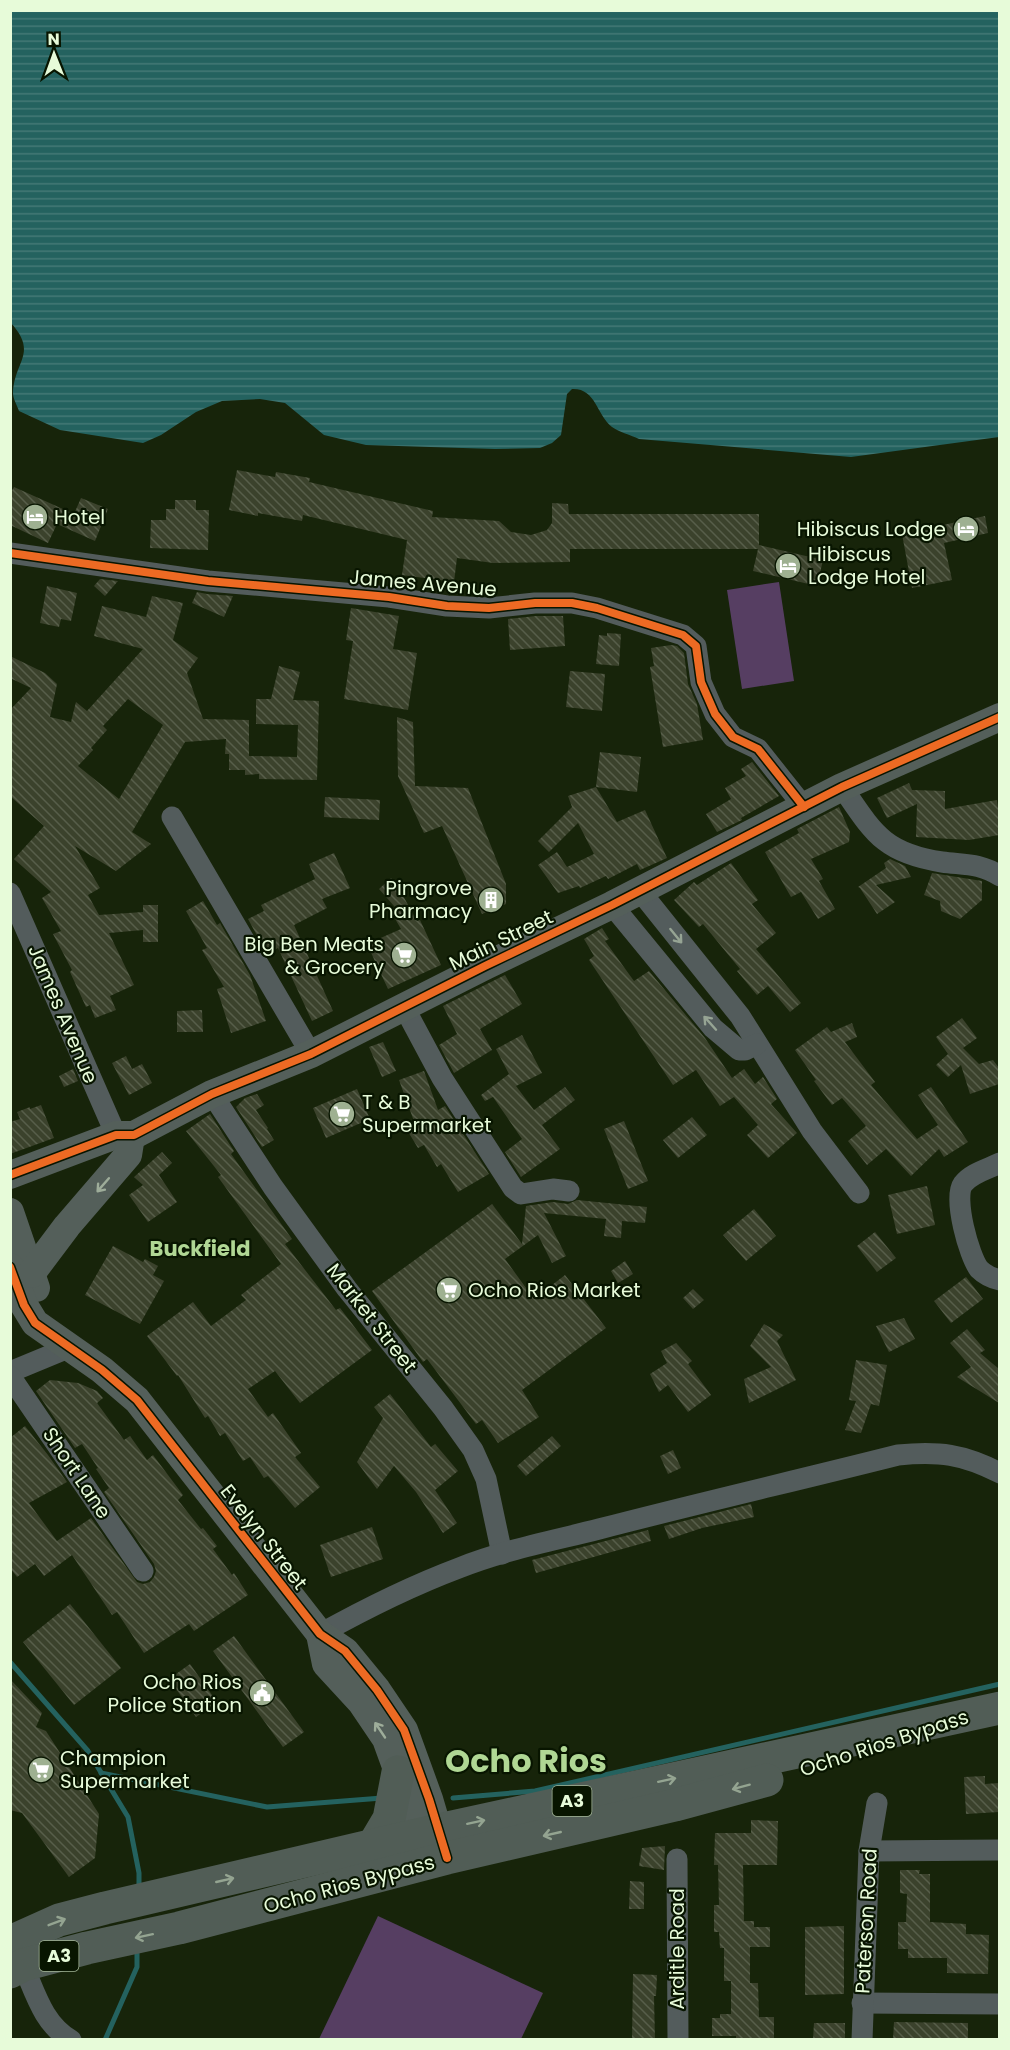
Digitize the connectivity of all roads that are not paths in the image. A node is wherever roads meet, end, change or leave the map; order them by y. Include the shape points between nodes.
1 (10, 553) edge
2 (999, 717) edge
3 (842, 787) junction
4 (804, 807) junction
5 (172, 817) dead end
6 (999, 876) edge
7 (640, 891) junction
8 (10, 893) edge
9 (612, 905) junction
10 (404, 1007) junction
11 (757, 1044) junction
12 (311, 1054) junction
13 (212, 1094) junction
14 (123, 1136) junction
15 (999, 1163) edge
16 (10, 1176) edge
17 (569, 1191) dead end
18 (859, 1193) dead end
19 (10, 1212) edge
20 (21, 1270) edge
21 (999, 1280) edge
22 (68, 1348) junction
23 (10, 1374) edge
24 (999, 1473) edge
25 (502, 1554) junction
26 (143, 1571) dead end
27 (320, 1634) junction
28 (988, 1710) edge
29 (398, 1772) junction
30 (877, 1803) dead end
31 (373, 1846) junction
32 (433, 1847) junction
33 (999, 1850) edge
34 (868, 1851) junction
35 (677, 1859) dead end
36 (15, 1960) edge
37 (862, 2002) junction
38 (999, 2004) edge
39 (71, 2040) edge
40 (678, 2040) edge
41 (862, 2040) edge

1 - 4 street, James Avenue via 208,581 447,606 489,609 572,603 683,635 696,646 701,682 715,714 733,737 758,749
2 - 3 street, Main Street
3 - 4 street, Main Street
3 - 6 street via 878,836 897,850 986,867
4 - 7 street, Main Street
5 - 12 street
7 - 9 street, Main Street
7 -> 11 street via 740,1016
8 - 14 street, James Avenue
9 - 10 street, Main Street
11 -> 9 street via 739,1050 712,1028
10 - 12 street, Main Street
10 - 17 street via 442,1078 513,1188 521,1194 553,1188
11 - 18 street via 812,1131
12 - 13 street, Main Street
13 - 14 street, Main Street
13 - 25 street, Market Street via 273,1188 347,1289 473,1450 486,1479
14 - 16 street, Main Street
14 -> 20 street via 128,1155 67,1226
15 - 21 street via 967,1180 959,1198 977,1267
19 - 20 street
20 - 22 street
22 - 23 street
22 - 27 street, Evelyn Street via 137,1400
23 - 26 street, Short Lane
24 - 25 street via 976,1461 950,1455 898,1455
25 - 27 street via 415,1586
29 -> 27 street, Evelyn Street via 386,1739 361,1702 326,1664
27 - 32 street, Evelyn Street via 345,1651 404,1730
28 - 32 main road, Ocho Rios Bypass / A3 via 856,1755 675,1805
29 - 31 main road via 389,1820
29 - 32 street, Evelyn Street
30 - 34 street, Paterson Road
31 - 32 main road, Ocho Rios Bypass / A3
36 -> 31 main road, Ocho Rios Bypass / A3 via 59,1920
32 -> 36 main road, Ocho Rios Bypass / A3 via 179,1928
33 - 34 street
34 - 37 street, Paterson Road
35 - 40 street, Arditle Road
36 - 39 street via 47,2018 60,2034
37 - 38 street
37 - 41 street, Paterson Road

